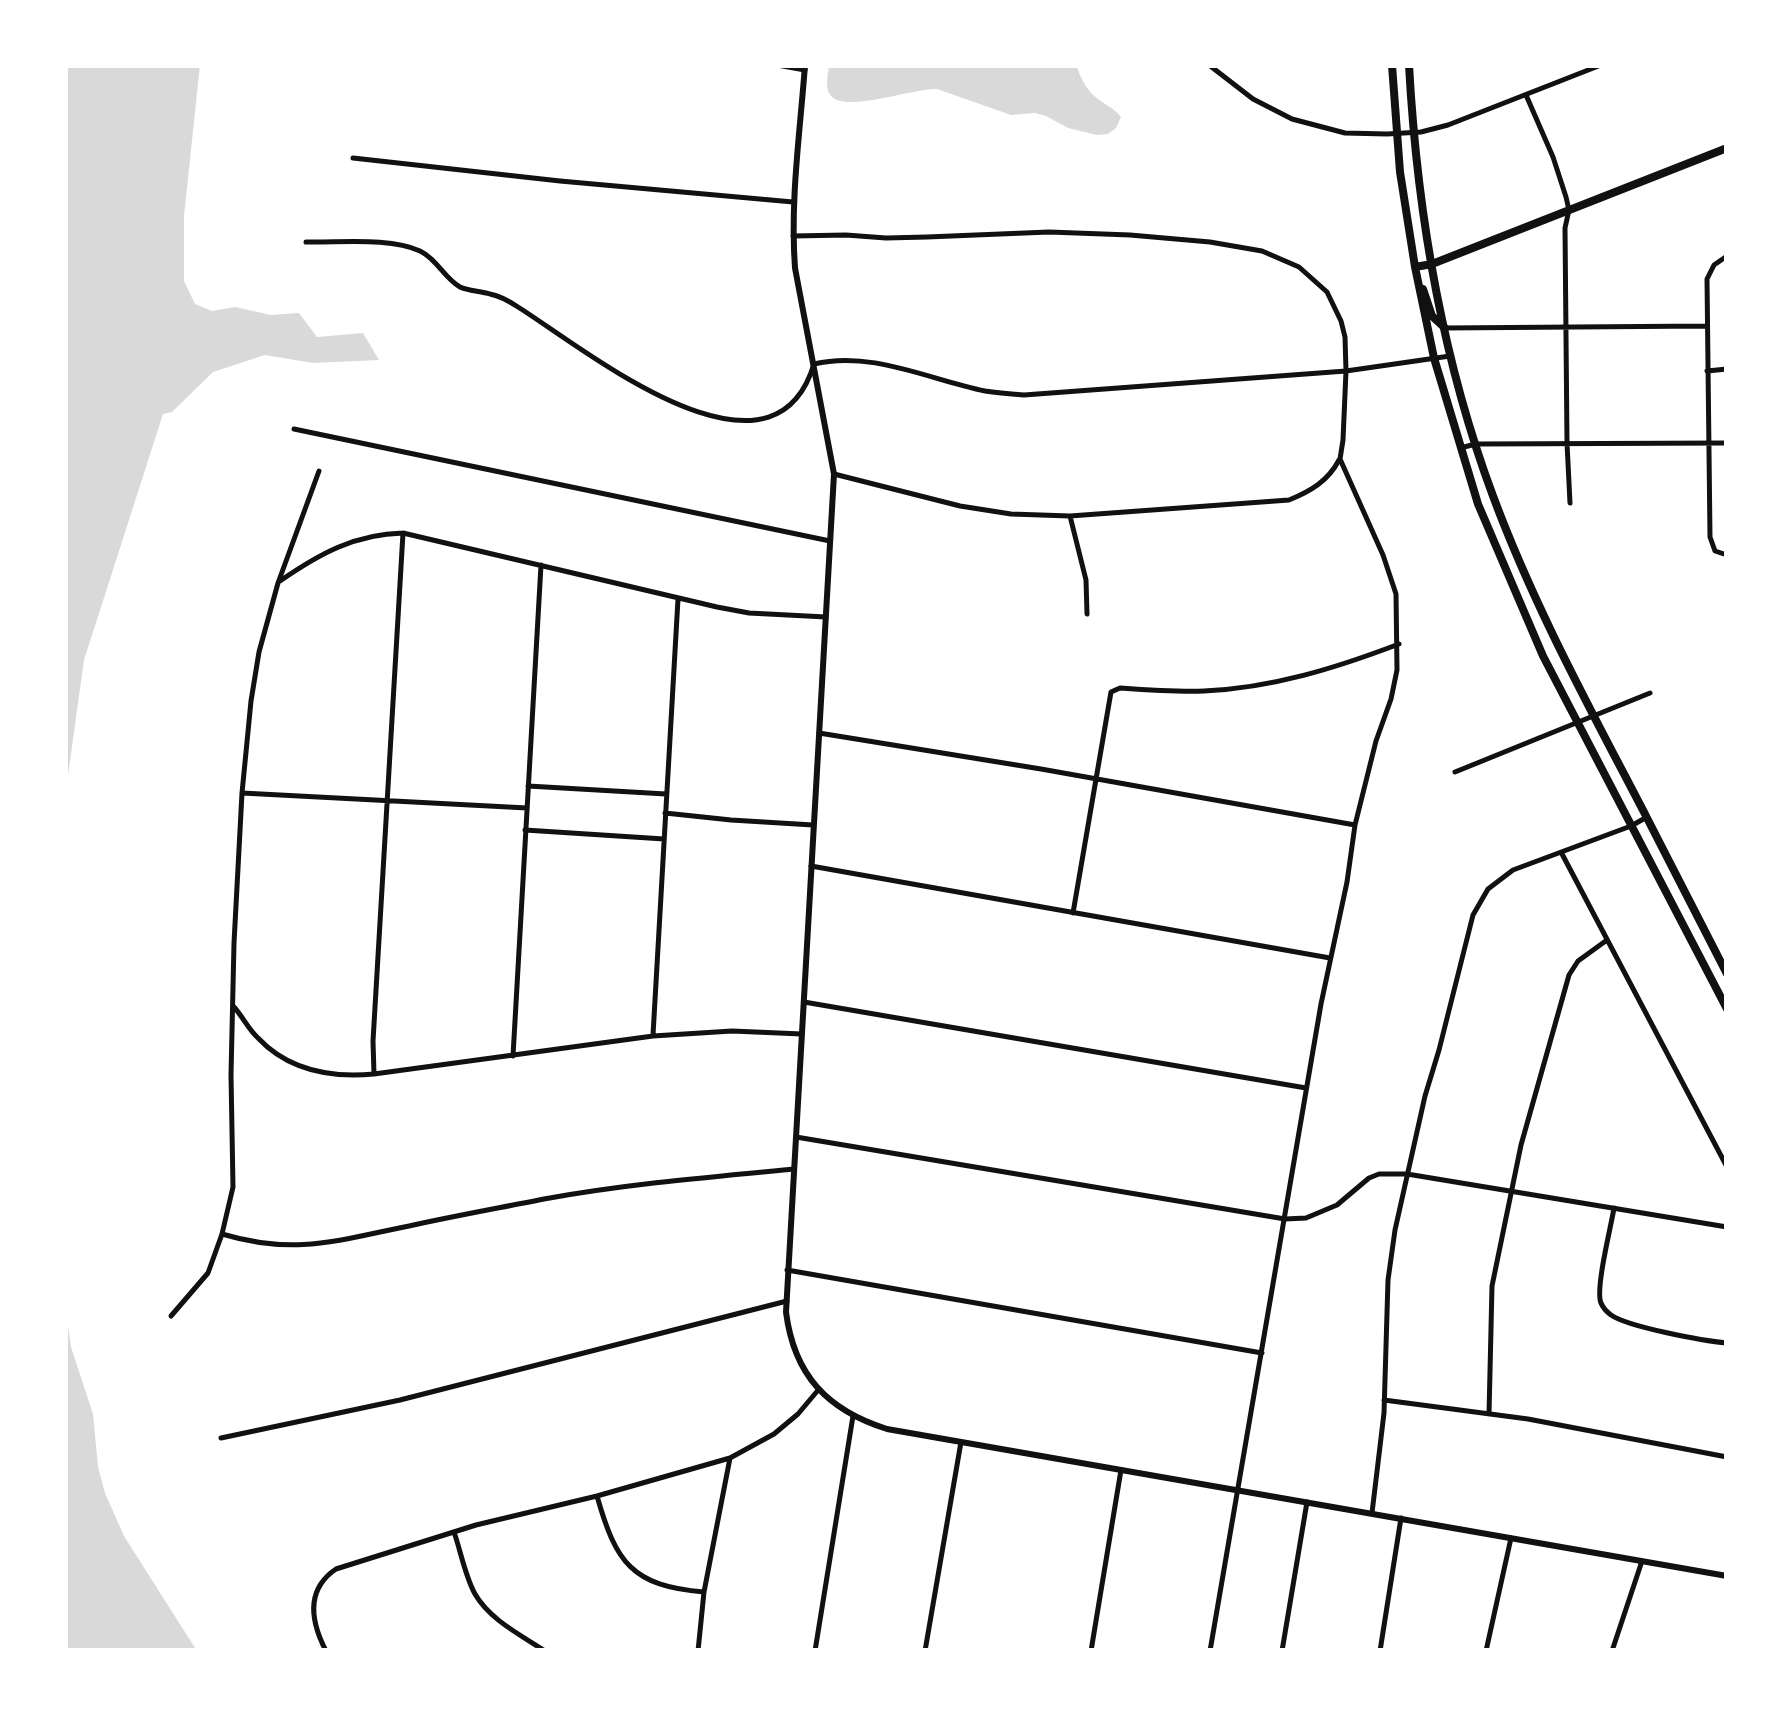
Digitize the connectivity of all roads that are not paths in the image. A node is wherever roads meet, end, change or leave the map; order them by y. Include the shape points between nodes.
1 (777, 65) edge
2 (1209, 65) edge
3 (1392, 65) edge
4 (1409, 65) edge
5 (1600, 65) edge
6 (805, 68) edge
7 (1526, 95) junction
8 (1414, 133) junction
9 (1397, 134) junction
10 (1727, 148) edge
11 (353, 158) dead end
12 (793, 202) junction
13 (1569, 210) junction
14 (793, 236) junction
15 (306, 242) dead end
16 (1725, 257) edge
17 (1432, 264) junction
18 (1416, 272) junction
19 (1566, 326) junction
20 (1706, 326) junction
21 (1445, 328) junction
22 (1452, 356) junction
23 (1434, 358) junction
24 (814, 364) junction
25 (1727, 369) edge
26 (1346, 372) junction
27 (1707, 372) junction
28 (294, 429) dead end
29 (1708, 442) junction
30 (1566, 443) junction
31 (1727, 443) edge
32 (1476, 444) junction
33 (1460, 448) junction
34 (1340, 459) junction
35 (319, 471) dead end
36 (834, 474) junction
37 (1570, 502) dead end
38 (1070, 516) junction
39 (403, 533) junction
40 (830, 541) junction
41 (1727, 556) edge
42 (541, 565) junction
43 (278, 582) junction
44 (678, 599) junction
45 (1087, 614) dead end
46 (826, 618) junction
47 (1550, 633) junction
48 (1535, 639) junction
49 (1399, 644) junction
50 (1650, 693) dead end
51 (1593, 716) junction
52 (1577, 723) junction
53 (819, 733) junction
54 (1455, 772) dead end
55 (1097, 779) junction
56 (528, 786) junction
57 (242, 793) junction
58 (666, 794) junction
59 (388, 800) junction
60 (527, 808) junction
61 (666, 813) junction
62 (1647, 817) junction
63 (814, 825) junction
64 (1356, 825) junction
65 (1631, 826) junction
66 (525, 830) junction
67 (664, 839) junction
68 (1560, 852) junction
69 (811, 866) junction
70 (1073, 912) junction
71 (1704, 932) junction
72 (1690, 939) junction
73 (1607, 940) junction
74 (1330, 958) junction
75 (1727, 974) edge
76 (804, 1002) junction
77 (234, 1007) junction
78 (1727, 1010) edge
79 (802, 1034) junction
80 (653, 1036) junction
81 (513, 1056) junction
82 (374, 1074) junction
83 (1306, 1088) junction
84 (796, 1136) junction
85 (1727, 1167) edge
86 (794, 1169) junction
87 (1407, 1174) junction
88 (1512, 1192) junction
89 (1614, 1208) junction
90 (1284, 1220) junction
91 (1727, 1227) edge
92 (222, 1234) junction
93 (788, 1270) junction
94 (787, 1301) junction
95 (171, 1316) dead end
96 (1727, 1343) edge
97 (1262, 1352) junction
98 (818, 1389) junction
99 (1384, 1400) junction
100 (1489, 1414) junction
101 (853, 1416) junction
102 (222, 1438) dead end
103 (961, 1442) junction
104 (1727, 1457) edge
105 (730, 1458) junction
106 (1122, 1470) junction
107 (1239, 1490) junction
108 (597, 1496) junction
109 (1307, 1502) junction
110 (1372, 1513) junction
111 (1401, 1518) junction
112 (454, 1532) junction
113 (1510, 1538) junction
114 (1642, 1561) junction
115 (1727, 1576) edge
116 (704, 1592) junction
117 (326, 1651) edge
118 (544, 1651) edge
119 (698, 1651) edge
120 (814, 1651) edge
121 (925, 1651) edge
122 (1090, 1651) edge
123 (1210, 1651) edge
124 (1282, 1651) edge
125 (1380, 1651) edge
126 (1486, 1651) edge
127 (1612, 1651) edge

1 - 6 street
2 - 9 street via 1292,119 1345,133
3 - 9 main road
4 - 8 main road
5 - 7 street
6 - 12 street
7 - 8 street
7 - 13 street
8 - 9 street
8 - 17 main road
9 - 18 main road
10 - 13 main road
11 - 12 street
12 - 14 street
13 - 17 main road
13 - 19 street
14 - 24 street
14 - 26 street via 1065,232 1262,251 1299,268 1327,292 1342,321
15 - 24 street via 399,245 420,252 461,287 496,295 655,394 719,418 754,420 790,405
16 - 20 street via 1706,279
17 - 18 main road
17 - 21 main road
18 - 21 main road via 1432,316
18 - 23 main road
19 - 20 street
19 - 21 street
19 - 30 street
20 - 27 street
21 - 22 main road
22 - 23 street
22 - 32 main road
23 - 26 street
23 - 33 main road
24 - 26 street via 864,362 1024,395
24 - 36 street
25 - 27 street
26 - 34 street
27 - 29 street
28 - 40 street
29 - 30 street
29 - 31 street
29 - 41 street via 1710,536 1715,551
30 - 32 street
30 - 37 street
32 - 33 street
32 - 47 main road
33 - 48 main road
34 - 38 street via 1320,484 1289,500
34 - 49 street via 1396,594
35 - 43 street
36 - 38 street via 960,506
36 - 40 street
38 - 45 street
39 - 42 street
39 - 43 street via 338,545
39 - 59 street
40 - 46 street
42 - 44 street
42 - 56 street
43 - 57 street via 257,663
44 - 46 street
44 - 58 street
46 - 53 street
47 - 48 main road
47 - 51 main road
48 - 52 main road
49 - 55 street via 1312,674 1257,684 1111,692
49 - 64 street via 1392,699
50 - 51 street
51 - 52 street
51 - 62 main road
52 - 54 street
52 - 65 main road
53 - 55 street
53 - 63 street
55 - 64 street
55 - 70 street
56 - 58 street
56 - 60 street
57 - 59 street
57 - 77 street
58 - 61 street
59 - 60 street
59 - 82 street
60 - 66 street
61 - 63 street
61 - 67 street
62 - 65 street
62 - 71 main road
63 - 69 street
64 - 74 street
65 - 68 street
65 - 72 main road
66 - 67 street
66 - 81 street
67 - 80 street
68 - 73 street
68 - 87 street via 1501,878 1473,915
69 - 70 street
69 - 76 street
70 - 74 street
71 - 72 main road
71 - 75 main road
72 - 78 main road
73 - 85 street
73 - 88 street via 1578,961 1570,976
74 - 83 street
76 - 79 street
76 - 83 street
77 - 82 street via 259,1040 288,1061 336,1076
77 - 92 street via 233,1187
79 - 80 street
79 - 84 street
80 - 81 street
81 - 82 street
83 - 90 street
84 - 86 street
84 - 90 street
86 - 92 street via 636,1184 333,1243 294,1246
86 - 93 street
87 - 88 street
87 - 90 street via 1368,1178 1337,1205
87 - 99 street via 1388,1280
88 - 89 street
88 - 100 street via 1492,1286
89 - 91 street
89 - 96 street via 1599,1294 1608,1314
90 - 97 street
92 - 95 street via 204,1280
93 - 94 street
93 - 97 street
94 - 98 street via 792,1343
94 - 102 street via 400,1400
97 - 107 street
98 - 101 street
98 - 105 street via 774,1434
99 - 100 street
99 - 110 street
100 - 104 street
101 - 103 street
101 - 120 street
103 - 106 street
103 - 121 street
105 - 108 street
105 - 116 street
106 - 107 street
106 - 122 street
107 - 109 street
107 - 123 street
108 - 112 street
108 - 116 street via 612,1543 628,1566 662,1586
109 - 110 street
109 - 124 street
110 - 111 street
111 - 113 street
111 - 125 street
112 - 117 street via 330,1573 313,1604
112 - 118 street via 484,1607
113 - 114 street
113 - 126 street
114 - 115 street
114 - 127 street
116 - 119 street

